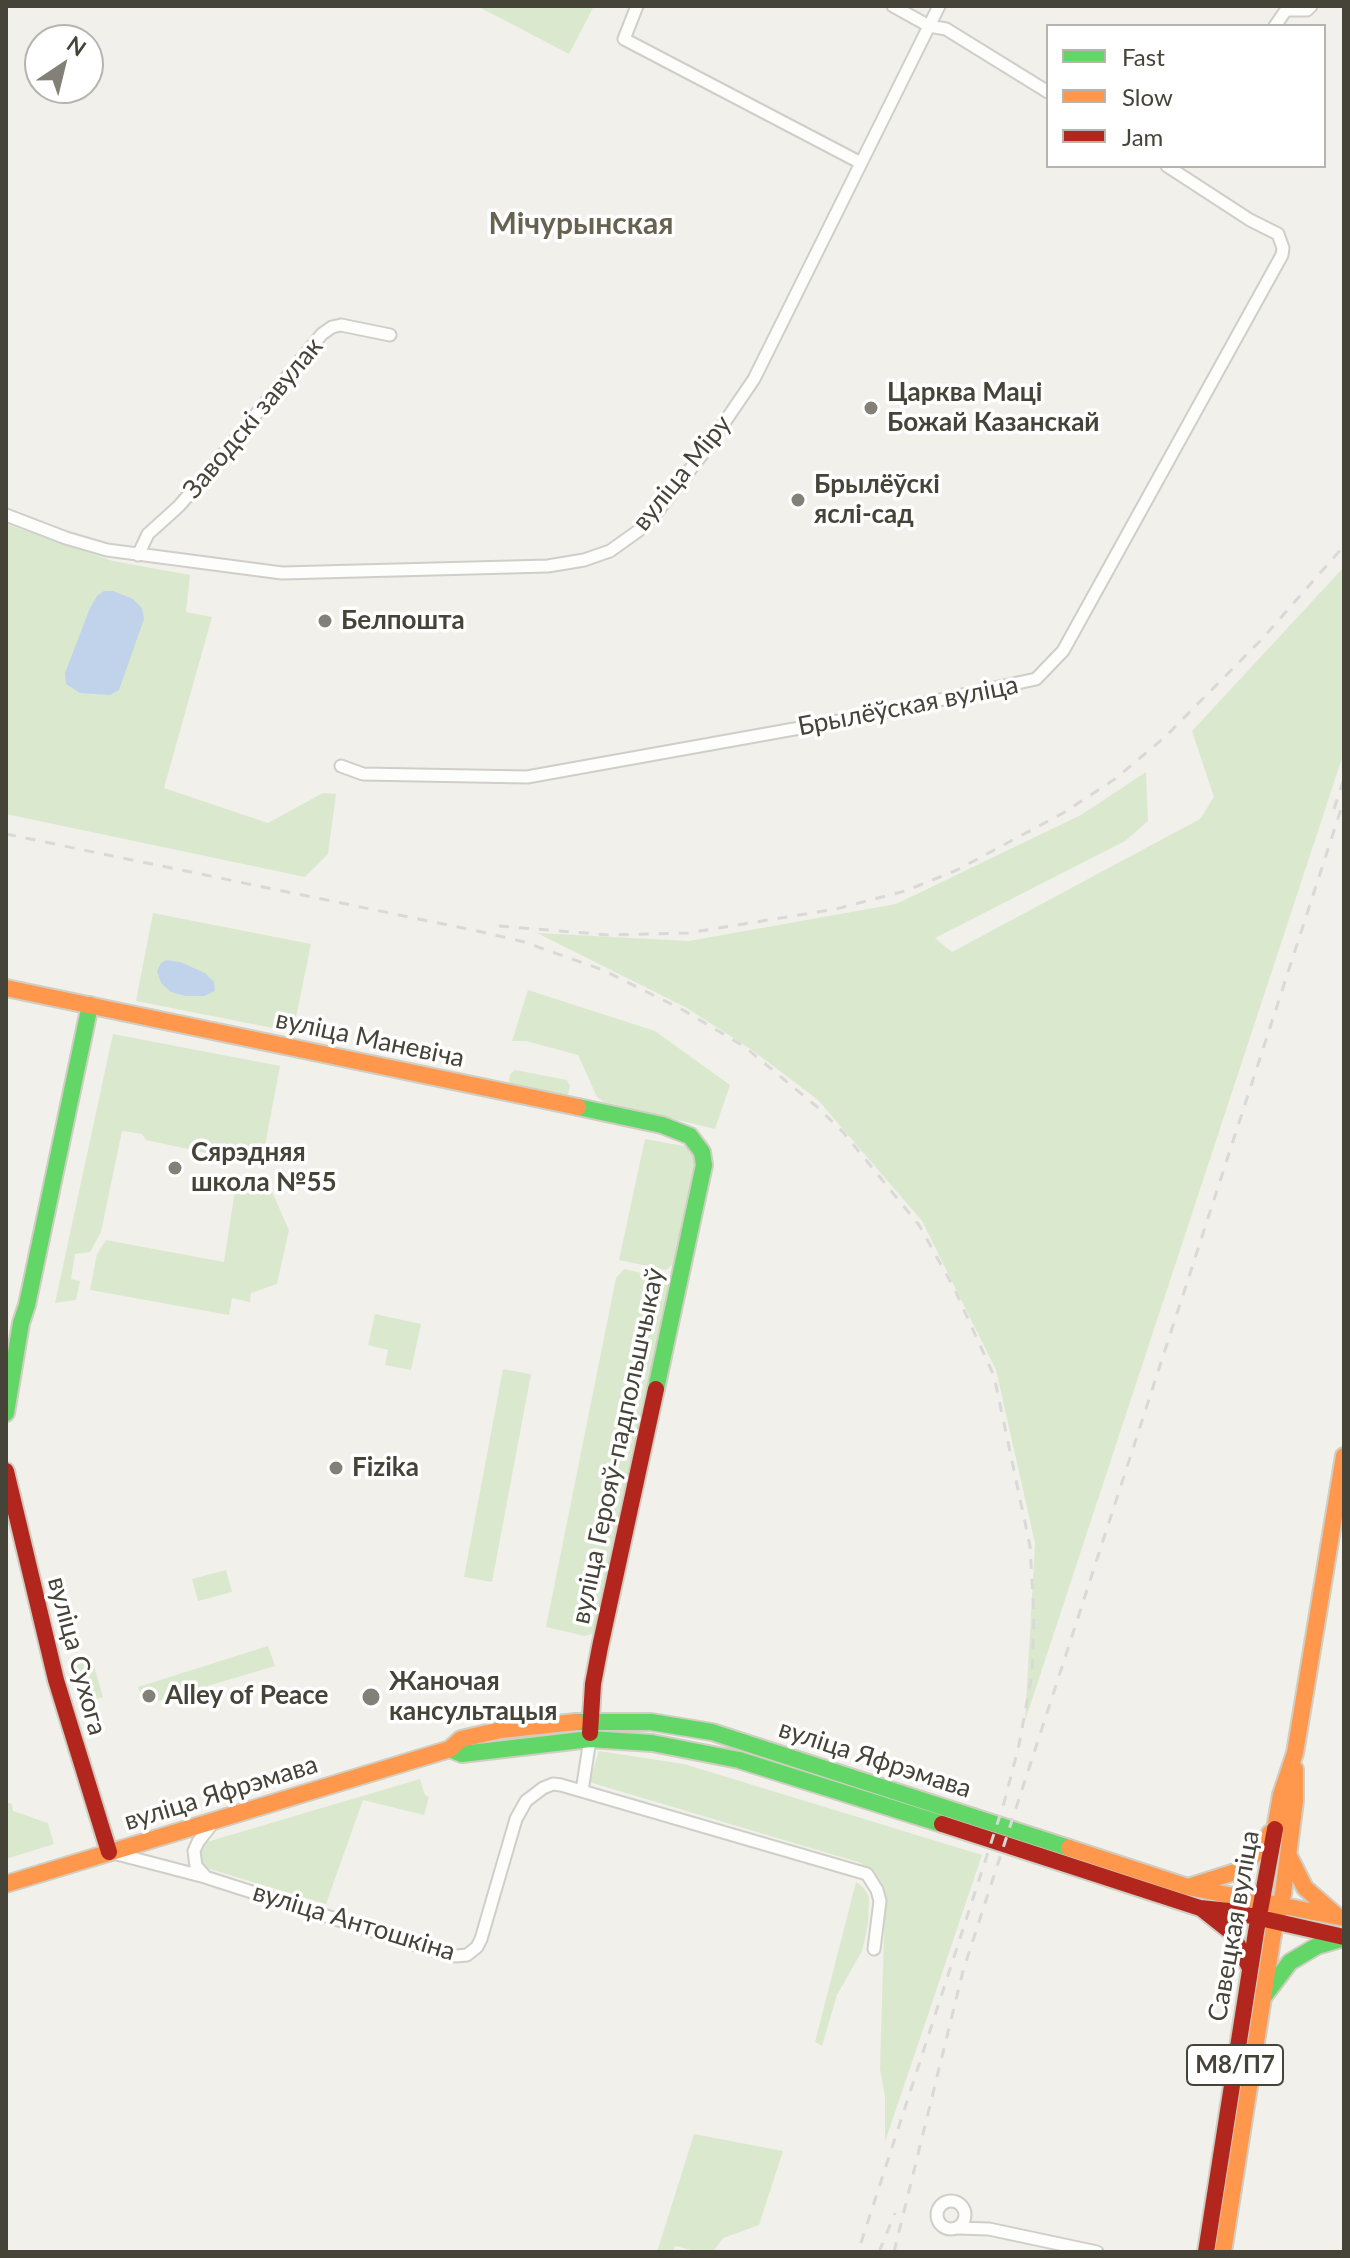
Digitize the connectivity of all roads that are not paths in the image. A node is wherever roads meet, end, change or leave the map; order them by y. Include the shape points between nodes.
1 (637, 6) edge
2 (893, 6) edge
3 (939, 6) edge
4 (1311, 6) edge
5 (1276, 24) edge
6 (929, 26) junction
7 (1046, 91) edge
8 (861, 163) junction
9 (1172, 168) edge
10 (390, 335) dead end
11 (6, 515) edge
12 (138, 555) junction
13 (341, 766) dead end
14 (6, 988) edge
15 (90, 1005) junction
16 (704, 1165) joint
17 (6, 1413) edge
18 (1344, 1456) edge
19 (6, 1471) edge
20 (590, 1730) junction
21 (1295, 1753) junction
22 (582, 1791) junction
23 (1277, 1816) junction
24 (218, 1818) junction
25 (1065, 1847) junction
26 (109, 1852) junction
27 (1289, 1855) junction
28 (1059, 1864) junction
29 (205, 1877) junction
30 (6, 1884) edge
31 (1188, 1887) junction
32 (1200, 1908) junction
33 (1260, 1910) junction
34 (1278, 1915) junction
35 (1342, 1918) edge
36 (1344, 1937) edge
37 (874, 1949) dead end
38 (1250, 1968) junction
39 (1261, 2001) junction
40 (965, 2211) junction
41 (957, 2228) junction
42 (989, 2229) junction
43 (1097, 2252) edge
44 (1206, 2252) edge
45 (1223, 2252) edge

1 - 8 street via 624,39
2 - 6 street
3 - 6 street, вуліца Міру
4 - 5 street via 1286,10
6 - 7 street via 946,29
6 - 8 street, вуліца Міру
8 - 12 street, вуліца Міру via 754,379 656,513 610,551 548,566 320,573
9 - 13 street, Брылёўская вуліца via 1278,234 1282,255 1063,651 1036,679 861,717 527,777 363,774
10 - 12 street, Заводскі завулак via 341,325 322,334 196,487 148,534
11 - 12 street, вуліца Міру via 92,546
14 - 15 main road, вуліца Маневіча
15 - 16 main road, вуліца Маневіча via 662,1125 690,1136
15 - 17 main road
16 - 20 main road, вуліца Герояў-падпольшчыкаў via 600,1647
18 - 21 main road, Савецкая вуліца / М8/П7
19 - 26 main road, вуліца Сухога via 56,1680
20 - 22 street
20 - 24 main road, вуліца Яфрэмава via 562,1722 461,1739 450,1749
20 - 25 main road, вуліца Яфрэмава via 651,1722 712,1732
20 - 28 main road, вуліца Яфрэмава via 739,1760
21 - 23 main road, Савецкая вуліца / М8/П7
21 - 27 main road, Савецкая вуліца / М8/П7
22 - 29 street, вуліца Антошкіна via 553,1784 526,1801 481,1939 467,1955 432,1950
22 - 37 street, вуліца Антошкіна via 867,1874 880,1901
23 - 31 main road via 1263,1846 1238,1871
23 - 33 main road, Савецкая вуліца / М8/П7
24 - 26 main road, вуліца Яфрэмава
24 - 29 street via 194,1851 196,1866
25 - 28 main road via 1057,1853
25 - 31 main road, вуліца Яфрэмава
26 - 29 street, вуліца Антошкіна
26 - 30 main road, вуліца Яфрэмава
27 - 34 main road, Савецкая вуліца / М8/П7
27 - 35 main road via 1305,1888
28 - 32 main road, вуліца Яфрэмава
31 - 33 main road, вуліца Яфрэмава
32 - 33 main road, вуліца Яфрэмава
32 - 38 main road via 1231,1932
33 - 34 main road, вуліца Яфрэмава
33 - 38 main road, Савецкая вуліца / М8/П7
34 - 35 main road
34 - 36 main road
34 - 39 main road, Савецкая вуліца / М8/П7
36 - 39 main road via 1290,1962
38 - 44 main road, Савецкая вуліца / М8/П7
39 - 45 main road, Савецкая вуліца / М8/П7
40 - 41 street
40 - 41 street via 955,2201 938,2208 938,2222 950,2230
40 - 42 street
41 - 42 street
42 - 43 street

